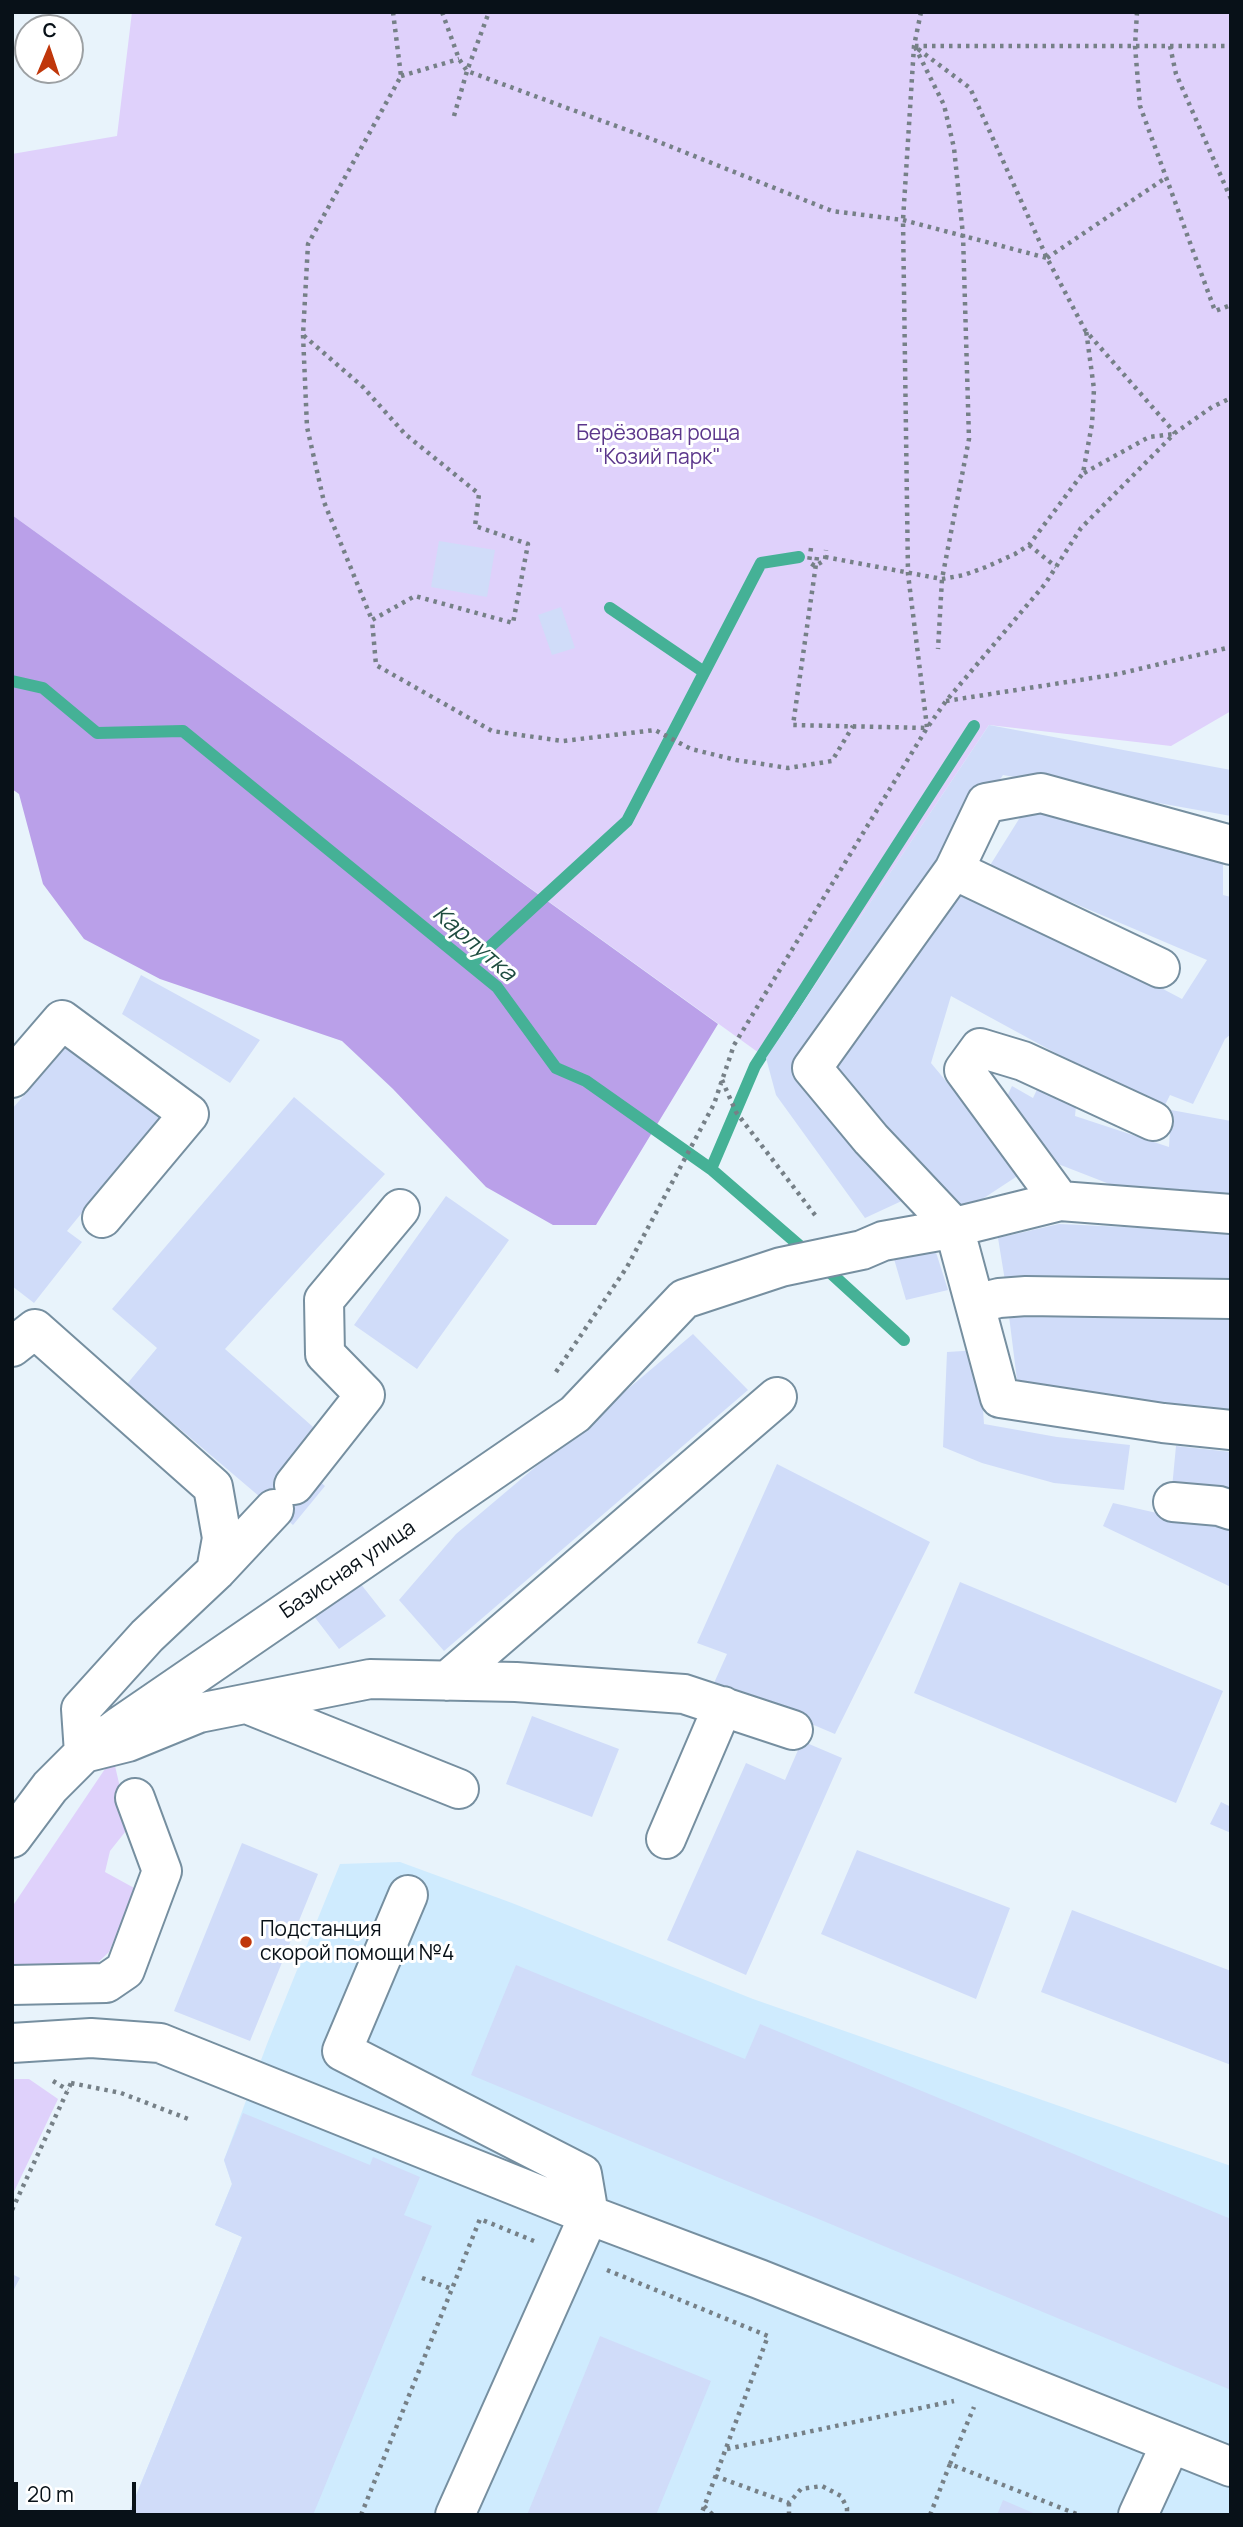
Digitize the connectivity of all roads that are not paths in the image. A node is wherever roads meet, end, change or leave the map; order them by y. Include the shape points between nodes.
1 (1231, 845) edge
2 (954, 870) junction
3 (1160, 968) dead end
4 (12, 1079) edge
5 (1153, 1121) dead end
6 (1060, 1201) junction
7 (400, 1209) dead end
8 (1231, 1214) edge
9 (102, 1218) dead end
10 (954, 1227) junction
11 (1231, 1299) edge
12 (975, 1304) junction
13 (12, 1347) edge
14 (777, 1397) dead end
15 (1231, 1430) edge
16 (1173, 1502) dead end
17 (1231, 1510) edge
18 (216, 1571) junction
19 (447, 1681) junction
20 (247, 1704) junction
21 (723, 1706) junction
22 (793, 1730) dead end
23 (84, 1753) junction
24 (459, 1789) dead end
25 (135, 1798) dead end
26 (12, 1839) edge
27 (666, 1839) dead end
28 (408, 1895) dead end
29 (12, 1985) edge
30 (12, 2043) edge
31 (589, 2215) junction
32 (1171, 2443) junction
33 (1231, 2467) edge
34 (454, 2515) edge
35 (1138, 2515) edge

1 - 2 lane via 1041,793 986,803
2 - 3 lane
2 - 10 lane via 812,1068
4 - 9 lane via 62,1020 189,1114
5 - 6 lane via 1023,1061 980,1048 964,1070
6 - 8 lane
6 - 10 lane
7 - 18 lane via 324,1300 325,1354 365,1395 284,1497
10 - 12 lane
10 - 23 lane, Базисная улица via 781,1267 684,1299 575,1414
11 - 12 lane via 1026,1296
12 - 15 lane via 1000,1398
13 - 18 lane via 35,1329 213,1488 222,1538
14 - 19 lane
16 - 17 lane
18 - 23 lane via 147,1636 81,1709
19 - 20 lane via 370,1679
19 - 21 lane via 684,1693
20 - 23 lane via 199,1713 128,1742
20 - 24 lane
21 - 22 lane
21 - 27 lane
23 - 26 lane, Базисная улица via 50,1787
25 - 29 lane via 162,1871 125,1970 106,1983
28 - 31 lane via 342,2051 582,2174
30 - 31 lane via 91,2038 160,2043
31 - 32 lane via 759,2278 984,2383
31 - 34 lane
32 - 33 lane
32 - 35 lane

